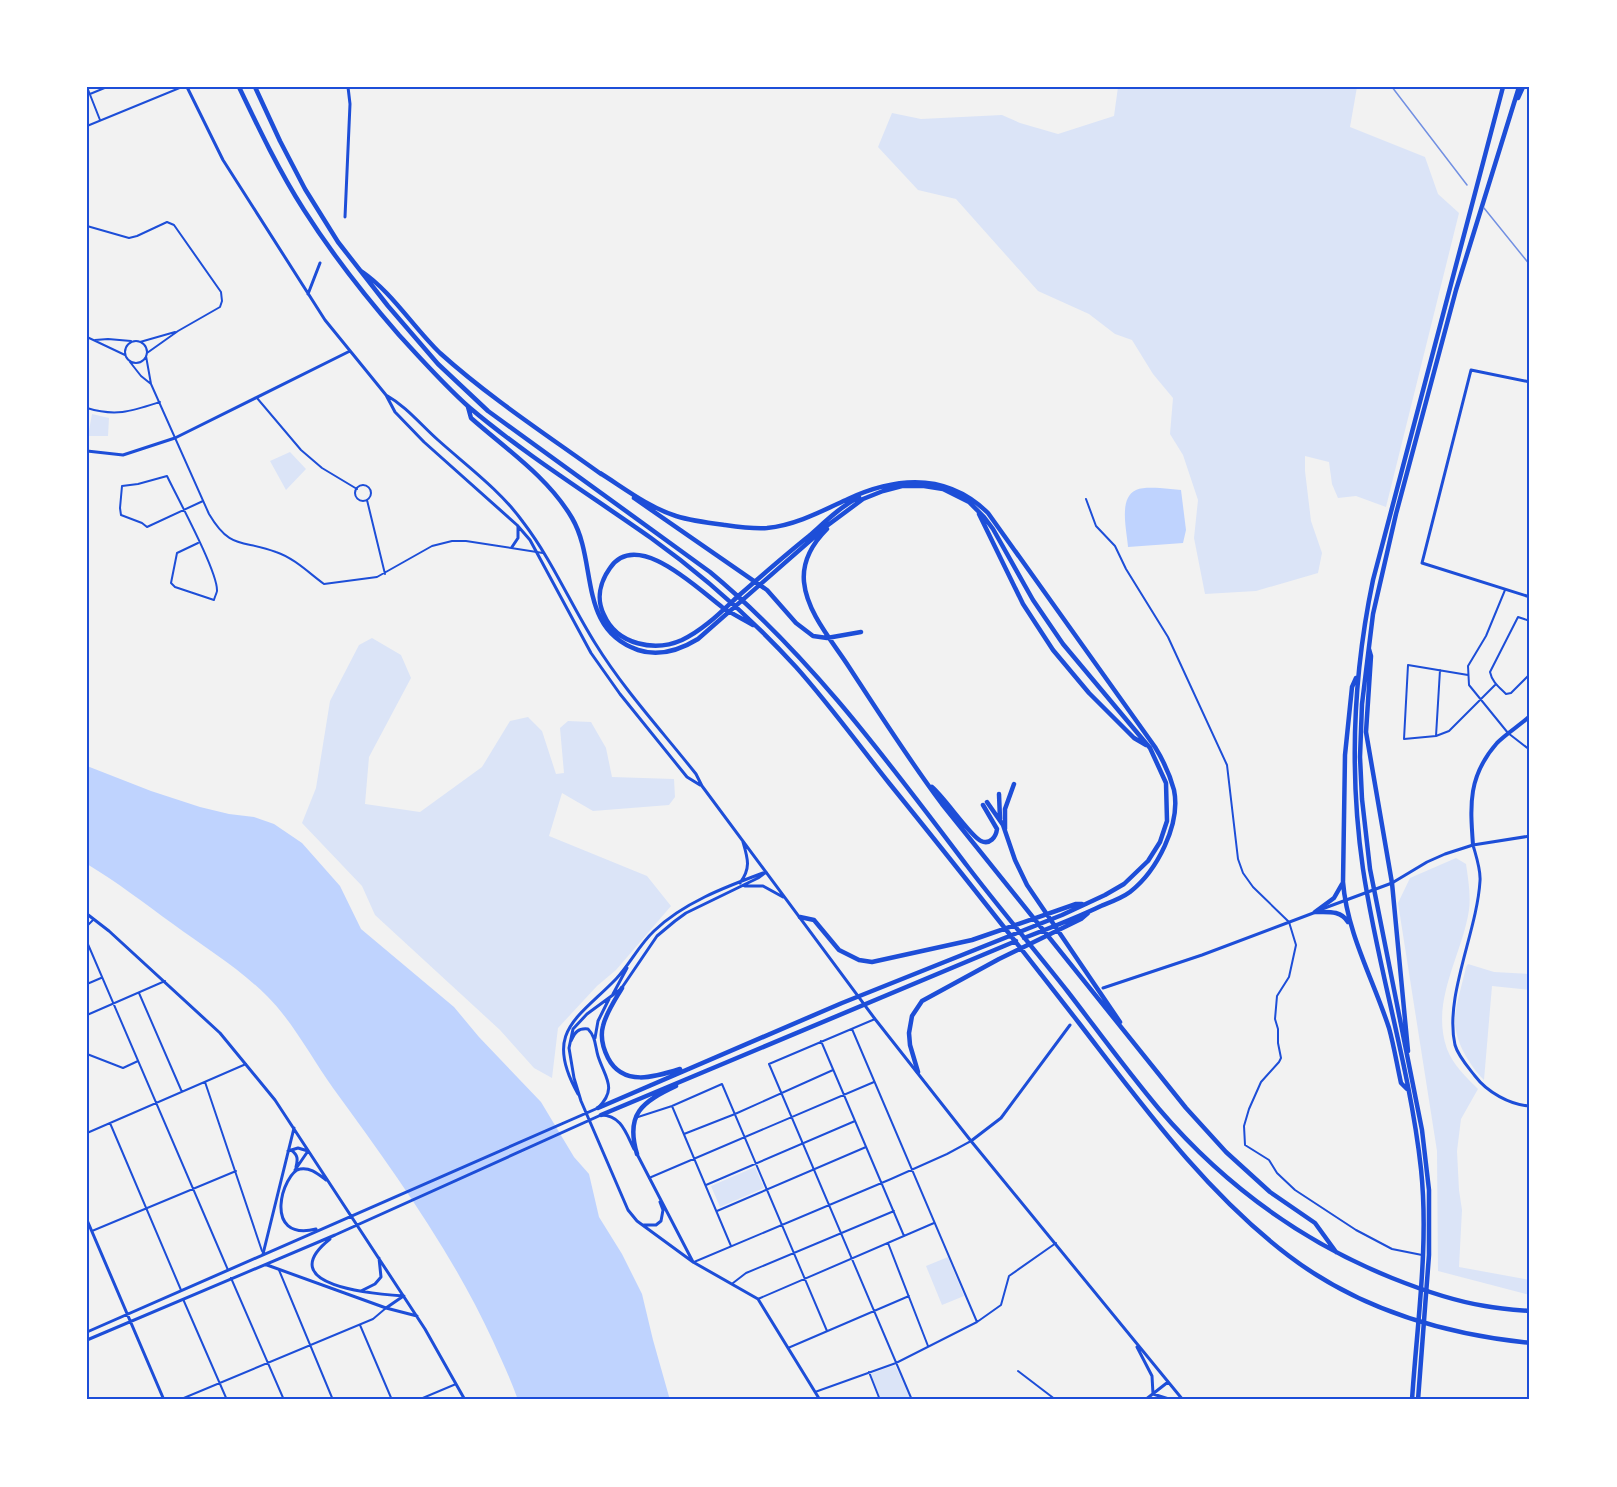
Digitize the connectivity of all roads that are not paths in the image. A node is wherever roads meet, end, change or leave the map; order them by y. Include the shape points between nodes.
1 (87, 87) edge
2 (107, 87) edge
3 (184, 87) edge
4 (239, 87) edge
5 (255, 87) edge
6 (348, 87) edge
7 (1503, 87) edge
8 (1521, 87) edge
9 (90, 94) junction
10 (100, 120) junction
11 (87, 126) edge
12 (345, 217) dead end
13 (87, 226) edge
14 (320, 263) dead end
15 (357, 267) junction
16 (308, 294) junction
17 (178, 331) junction
18 (87, 337) edge
19 (95, 340) junction
20 (134, 342) junction
21 (140, 342) junction
22 (350, 351) junction
23 (146, 354) junction
24 (125, 355) junction
25 (130, 361) junction
26 (1530, 382) edge
27 (151, 384) junction
28 (386, 395) junction
29 (257, 398) junction
30 (160, 402) junction
31 (467, 406) junction
32 (87, 408) edge
33 (175, 438) junction
34 (87, 451) edge
35 (600, 473) junction
36 (357, 489) junction
37 (878, 489) junction
38 (1086, 499) dead end
39 (367, 500) junction
40 (203, 501) junction
41 (854, 505) junction
42 (976, 509) junction
43 (183, 511) junction
44 (518, 525) junction
45 (198, 543) junction
46 (512, 547) junction
47 (536, 552) junction
48 (544, 553) junction
49 (385, 574) junction
50 (768, 574) junction
51 (1506, 590) junction
52 (1530, 597) edge
53 (723, 614) junction
54 (1530, 621) edge
55 (761, 630) junction
56 (861, 632) dead end
57 (1368, 646) junction
58 (1440, 670) junction
59 (1358, 673) junction
60 (1530, 674) edge
61 (1468, 675) junction
62 (1495, 685) junction
63 (1481, 700) junction
64 (1530, 716) edge
65 (1508, 733) junction
66 (1436, 736) junction
67 (1150, 748) junction
68 (1530, 750) edge
69 (925, 782) junction
70 (1014, 784) dead end
71 (702, 786) junction
72 (1009, 787) dead end
73 (999, 794) dead end
74 (1010, 795) junction
75 (1000, 821) junction
76 (1006, 834) junction
77 (741, 837) junction
78 (1530, 837) edge
79 (1473, 845) junction
80 (766, 872) junction
81 (1343, 882) junction
82 (1392, 883) junction
83 (741, 884) junction
84 (787, 899) junction
85 (1344, 901) junction
86 (1316, 912) junction
87 (1060, 913) junction
88 (87, 914) edge
89 (800, 918) junction
90 (94, 919) junction
91 (1289, 922) junction
92 (1067, 923) junction
93 (87, 926) edge
94 (1351, 926) junction
95 (87, 942) edge
96 (634, 956) junction
97 (102, 977) junction
98 (165, 981) junction
99 (87, 984) edge
100 (622, 988) junction
101 (1103, 988) dead end
102 (139, 993) junction
103 (610, 997) junction
104 (114, 1004) junction
105 (87, 1015) edge
106 (875, 1019) junction
107 (1070, 1025) dead end
108 (852, 1029) junction
109 (595, 1039) junction
110 (821, 1041) junction
111 (1133, 1041) junction
112 (569, 1048) junction
113 (87, 1054) edge
114 (1407, 1058) junction
115 (138, 1061) junction
116 (246, 1064) junction
117 (697, 1064) junction
118 (833, 1070) junction
119 (918, 1072) junction
120 (702, 1073) junction
121 (205, 1082) junction
122 (874, 1082) junction
123 (1407, 1090) junction
124 (182, 1092) junction
125 (781, 1094) junction
126 (844, 1095) junction
127 (581, 1101) junction
128 (156, 1103) junction
129 (672, 1106) junction
130 (1530, 1106) edge
131 (598, 1108) junction
132 (735, 1114) junction
133 (601, 1115) junction
134 (636, 1117) junction
135 (792, 1117) junction
136 (855, 1121) junction
137 (110, 1123) junction
138 (294, 1128) junction
139 (87, 1133) edge
140 (684, 1134) junction
141 (745, 1137) junction
142 (972, 1141) junction
143 (803, 1144) junction
144 (866, 1147) junction
145 (290, 1150) junction
146 (308, 1151) junction
147 (637, 1154) junction
148 (694, 1159) junction
149 (756, 1164) junction
150 (814, 1170) junction
151 (912, 1170) junction
152 (236, 1171) junction
153 (294, 1172) junction
154 (649, 1178) junction
155 (327, 1180) junction
156 (881, 1183) junction
157 (706, 1185) junction
158 (193, 1189) junction
159 (655, 1189) junction
160 (767, 1190) junction
161 (829, 1205) junction
162 (146, 1209) junction
163 (717, 1211) junction
164 (894, 1211) junction
165 (87, 1220) edge
166 (934, 1223) junction
167 (641, 1224) junction
168 (782, 1224) junction
169 (327, 1227) junction
170 (92, 1231) junction
171 (841, 1233) junction
172 (334, 1235) junction
173 (904, 1236) junction
174 (888, 1243) junction
175 (1056, 1243) junction
176 (731, 1246) junction
177 (794, 1253) junction
178 (263, 1254) junction
179 (1338, 1254) junction
180 (1422, 1255) junction
181 (378, 1256) junction
182 (852, 1259) junction
183 (693, 1262) junction
184 (265, 1264) junction
185 (228, 1270) junction
186 (279, 1270) junction
187 (231, 1278) junction
188 (805, 1278) junction
189 (733, 1283) junction
190 (181, 1290) junction
191 (359, 1292) junction
192 (404, 1296) junction
193 (909, 1296) junction
194 (183, 1299) junction
195 (758, 1299) junction
196 (386, 1308) junction
197 (873, 1310) junction
198 (1530, 1311) edge
199 (128, 1313) junction
200 (417, 1316) junction
201 (130, 1321) junction
202 (977, 1322) junction
203 (359, 1324) junction
204 (827, 1331) junction
205 (87, 1332) edge
206 (87, 1340) edge
207 (1133, 1340) junction
208 (1530, 1343) edge
209 (310, 1344) junction
210 (928, 1346) junction
211 (788, 1348) junction
212 (268, 1362) junction
213 (896, 1363) junction
214 (1018, 1371) dead end
215 (869, 1372) junction
216 (1168, 1382) junction
217 (220, 1383) junction
218 (456, 1383) junction
219 (814, 1392) junction
220 (1153, 1394) junction
221 (424, 1399) edge
222 (164, 1400) edge
223 (179, 1400) edge
224 (227, 1400) edge
225 (284, 1400) edge
226 (333, 1400) edge
227 (392, 1400) edge
228 (418, 1400) edge
229 (465, 1400) edge
230 (820, 1400) edge
231 (880, 1400) edge
232 (912, 1400) edge
233 (1056, 1400) edge
234 (1145, 1400) edge
235 (1172, 1400) edge
236 (1183, 1400) edge
237 (1412, 1400) edge
238 (1418, 1400) edge

1 - 9 street
2 - 9 street
3 - 10 street
3 - 16 street via 223,160
4 - 31 highway via 302,207 335,256 372,304
5 - 15 highway via 305,189
6 - 12 street
7 - 59 highway via 1390,512 1367,612
8 - 57 highway via 1456,290 1396,514
9 - 10 street
10 - 11 street
13 - 17 street via 129,238 167,222 174,225 221,292 222,301 220,307
14 - 16 street
15 - 35 highway via 374,280 441,353 504,405
15 - 179 highway via 438,364 489,411 710,572 772,627 898,774 1159,1109 1251,1198
16 - 22 street
17 - 21 street
17 - 23 street
18 - 19 street
19 - 20 street
19 - 24 street
20 - 21 street
20 - 24 street
21 - 23 street
22 - 28 street
22 - 29 street
23 - 25 street via 139,363
23 - 27 street
24 - 25 street
25 - 27 street
26 - 51 street via 1471,370 1422,563
27 - 30 street
28 - 44 street via 395,412 424,442
28 - 48 street via 402,404 504,498
29 - 33 street
29 - 36 street via 301,450
30 - 32 street via 122,413
30 - 33 street
31 - 53 highway via 471,418 546,483 571,516 582,543 594,606 614,636 642,652 667,652 690,644
31 - 55 highway via 661,546
33 - 34 street via 123,455
33 - 40 street
35 - 37 highway via 676,516 753,528 800,520
35 - 56 highway via 767,590 795,623 813,636 827,638
36 - 39 street via 358,498
36 - 39 street via 368,487 371,494
37 - 50 highway via 848,503
37 - 92 highway via 907,482 932,483 956,490 979,504 1161,757 1175,801 1169,836 1160,855 1130,892
38 - 91 street via 1096,526 1115,546 1168,637 1227,765 1243,873
39 - 49 street
40 - 43 street
40 - 49 street via 218,530 229,539 275,551 324,584
41 - 42 highway via 893,488 924,486 953,493
41 - 50 highway
41 - 69 highway via 810,551 804,583 808,599
42 - 67 highway via 993,529 1063,644
42 - 67 highway via 1023,604 1063,664 1134,738
43 - 43 street via 167,476 122,486 121,515 147,527
43 - 45 street
44 - 46 street via 518,538
44 - 47 street
45 - 45 street via 212,571 217,591 214,600 171,583 177,554
46 - 47 street
46 - 49 street via 441,542
47 - 48 street
47 - 71 street via 591,653 620,694 687,777
48 - 71 street via 596,644
50 - 53 highway
51 - 52 street
51 - 61 street via 1468,666
53 - 55 highway via 677,642 641,645 618,633 608,621 600,604 601,587 616,562 635,555 651,557
54 - 62 street via 1518,617 1490,672
55 - 208 highway via 1000,921 1160,1127 1215,1190 1263,1235 1330,1283 1399,1316 1445,1330
57 - 82 highway via 1371,656 1366,732
57 - 114 highway via 1362,704 1362,799 1370,869
58 - 61 street
58 - 66 street
58 - 66 street via 1408,665 1404,739
59 - 81 highway via 1352,687 1345,755
59 - 123 highway via 1355,799 1363,872
60 - 62 street via 1511,693 1506,694
61 - 63 street via 1469,685
62 - 63 street
63 - 65 street
63 - 66 street via 1449,731
64 - 65 main road
65 - 68 street
65 - 79 main road via 1477,775 1472,793
67 - 87 highway via 1166,783 1168,808 1164,833 1154,852 1134,877 1114,891
69 - 75 highway via 946,800 981,842 995,837 997,829 985,803
69 - 111 highway
70 - 74 highway
71 - 77 street
72 - 74 highway
73 - 75 highway
74 - 76 highway via 1005,809
75 - 76 highway
76 - 111 highway via 1032,893
77 - 80 street
77 - 83 street via 749,859
78 - 79 street
79 - 82 street via 1435,857
79 - 130 street via 1480,879 1452,1021 1456,1047 1479,1081 1494,1094
80 - 83 street
80 - 84 street
81 - 85 highway
81 - 86 highway via 1334,898
82 - 85 street
82 - 114 highway
83 - 84 street via 763,886
83 - 96 street via 675,914 653,932
83 - 100 street via 686,914 657,936
84 - 89 street
85 - 86 street
85 - 94 highway
86 - 91 street
86 - 94 highway via 1342,914
87 - 89 highway via 972,940 868,962 839,950 814,920
87 - 117 highway
88 - 90 street
89 - 106 street
90 - 93 street
90 - 98 street
91 - 101 street
91 - 180 street via 1296,945 1289,977 1277,996 1275,1019 1281,1058 1253,1099 1244,1126 1245,1145 1269,1160 1295,1190 1356,1230 1392,1249
92 - 119 highway via 929,996 916,1008 909,1033
92 - 120 highway via 847,1010
94 - 123 highway via 1389,1029 1401,1083
95 - 97 street
96 - 103 street
96 - 127 street via 617,978 577,1015 566,1036 565,1064
97 - 99 street
97 - 104 street
98 - 102 street
98 - 116 street via 220,1033
100 - 103 street
100 - 117 highway via 606,1017 602,1039 604,1052 618,1071 649,1078
102 - 104 street
102 - 124 street
103 - 109 street
103 - 112 street via 579,1022 570,1036
104 - 105 street
104 - 115 street
106 - 108 street
106 - 119 street
107 - 142 street via 1001,1118
108 - 110 street
108 - 122 street
109 - 112 street via 588,1029 578,1029
109 - 131 street via 609,1082 609,1091
110 - 118 street
110 - 125 street via 769,1064
111 - 179 highway via 1226,1152 1270,1192 1315,1223
112 - 127 street
113 - 115 street via 123,1068
114 - 238 highway via 1422,1130 1430,1199
115 - 128 street
116 - 121 street
116 - 138 street
117 - 131 highway
118 - 125 street
118 - 126 street
119 - 142 street
120 - 133 highway
120 - 134 highway via 648,1100
121 - 124 street
121 - 152 street
122 - 126 street
122 - 151 street
123 - 180 highway via 1421,1168
124 - 128 street
125 - 132 street
125 - 135 street
126 - 135 street
126 - 136 street
127 - 167 street via 622,1198
128 - 137 street
128 - 158 street
129 - 132 street via 722,1084
129 - 134 street
129 - 140 street
131 - 169 street
132 - 140 street
132 - 141 street
133 - 147 street via 616,1118
133 - 172 street
134 - 147 highway via 632,1130
135 - 141 street
135 - 143 street
136 - 143 street
136 - 144 street
137 - 139 street
137 - 162 street
138 - 145 street
138 - 146 street
140 - 148 street
141 - 148 street
141 - 149 street
142 - 151 street
142 - 175 street
143 - 149 street
143 - 150 street
144 - 150 street
144 - 156 street
145 - 146 street
145 - 153 street via 298,1159
145 - 178 street
146 - 153 street
146 - 155 street
147 - 154 street
148 - 154 street
148 - 157 street
149 - 157 street
149 - 160 street
150 - 160 street
150 - 161 street
151 - 156 street
151 - 166 street
152 - 158 street
152 - 178 street
153 - 155 street via 313,1170
153 - 169 street via 280,1211 284,1223 304,1232
154 - 159 street
155 - 181 street
156 - 161 street
156 - 164 street
157 - 163 street
158 - 162 street
158 - 185 street
159 - 167 street via 663,1210 661,1221 649,1226
159 - 183 street
160 - 163 street
160 - 168 street
161 - 168 street
161 - 171 street
162 - 170 street
162 - 190 street
163 - 176 street
164 - 171 street
164 - 173 street
165 - 170 street
166 - 173 street
166 - 202 street
167 - 183 street
168 - 176 street
168 - 177 street
169 - 178 street
170 - 199 street
171 - 177 street
171 - 182 street
172 - 184 street
172 - 191 street via 316,1251 313,1270 322,1280
173 - 174 street
174 - 182 street
174 - 193 street
175 - 202 street via 1009,1276 1001,1305
175 - 207 street
176 - 183 street
177 - 188 street
177 - 189 street
178 - 185 street
179 - 198 highway via 1442,1295 1483,1306
180 - 237 highway
181 - 191 street via 381,1277
181 - 192 street
182 - 188 street
182 - 197 street
183 - 189 street
184 - 186 street
184 - 187 street
185 - 190 street
186 - 196 street
186 - 209 street
187 - 194 street
187 - 212 street
188 - 195 street
188 - 204 street
189 - 195 street
190 - 199 street
191 - 192 street
192 - 196 street
192 - 200 street
193 - 197 street
193 - 210 street
194 - 201 street
194 - 217 street
195 - 211 street
196 - 200 street
196 - 203 street
197 - 204 street
197 - 213 street
199 - 201 street
199 - 205 street
200 - 218 street
201 - 206 street
201 - 222 street
202 - 210 street
203 - 209 street
203 - 227 street
204 - 211 street
207 - 216 street
207 - 220 street via 1152,1376
209 - 212 street
209 - 226 street
210 - 213 street
211 - 219 street
212 - 217 street
212 - 225 street
213 - 215 street
213 - 232 street
214 - 233 street
215 - 219 street
215 - 231 street
216 - 220 street
216 - 236 street
217 - 223 street
217 - 224 street
218 - 221 street
218 - 229 street
219 - 230 street
220 - 234 street
220 - 235 street
221 - 228 street

